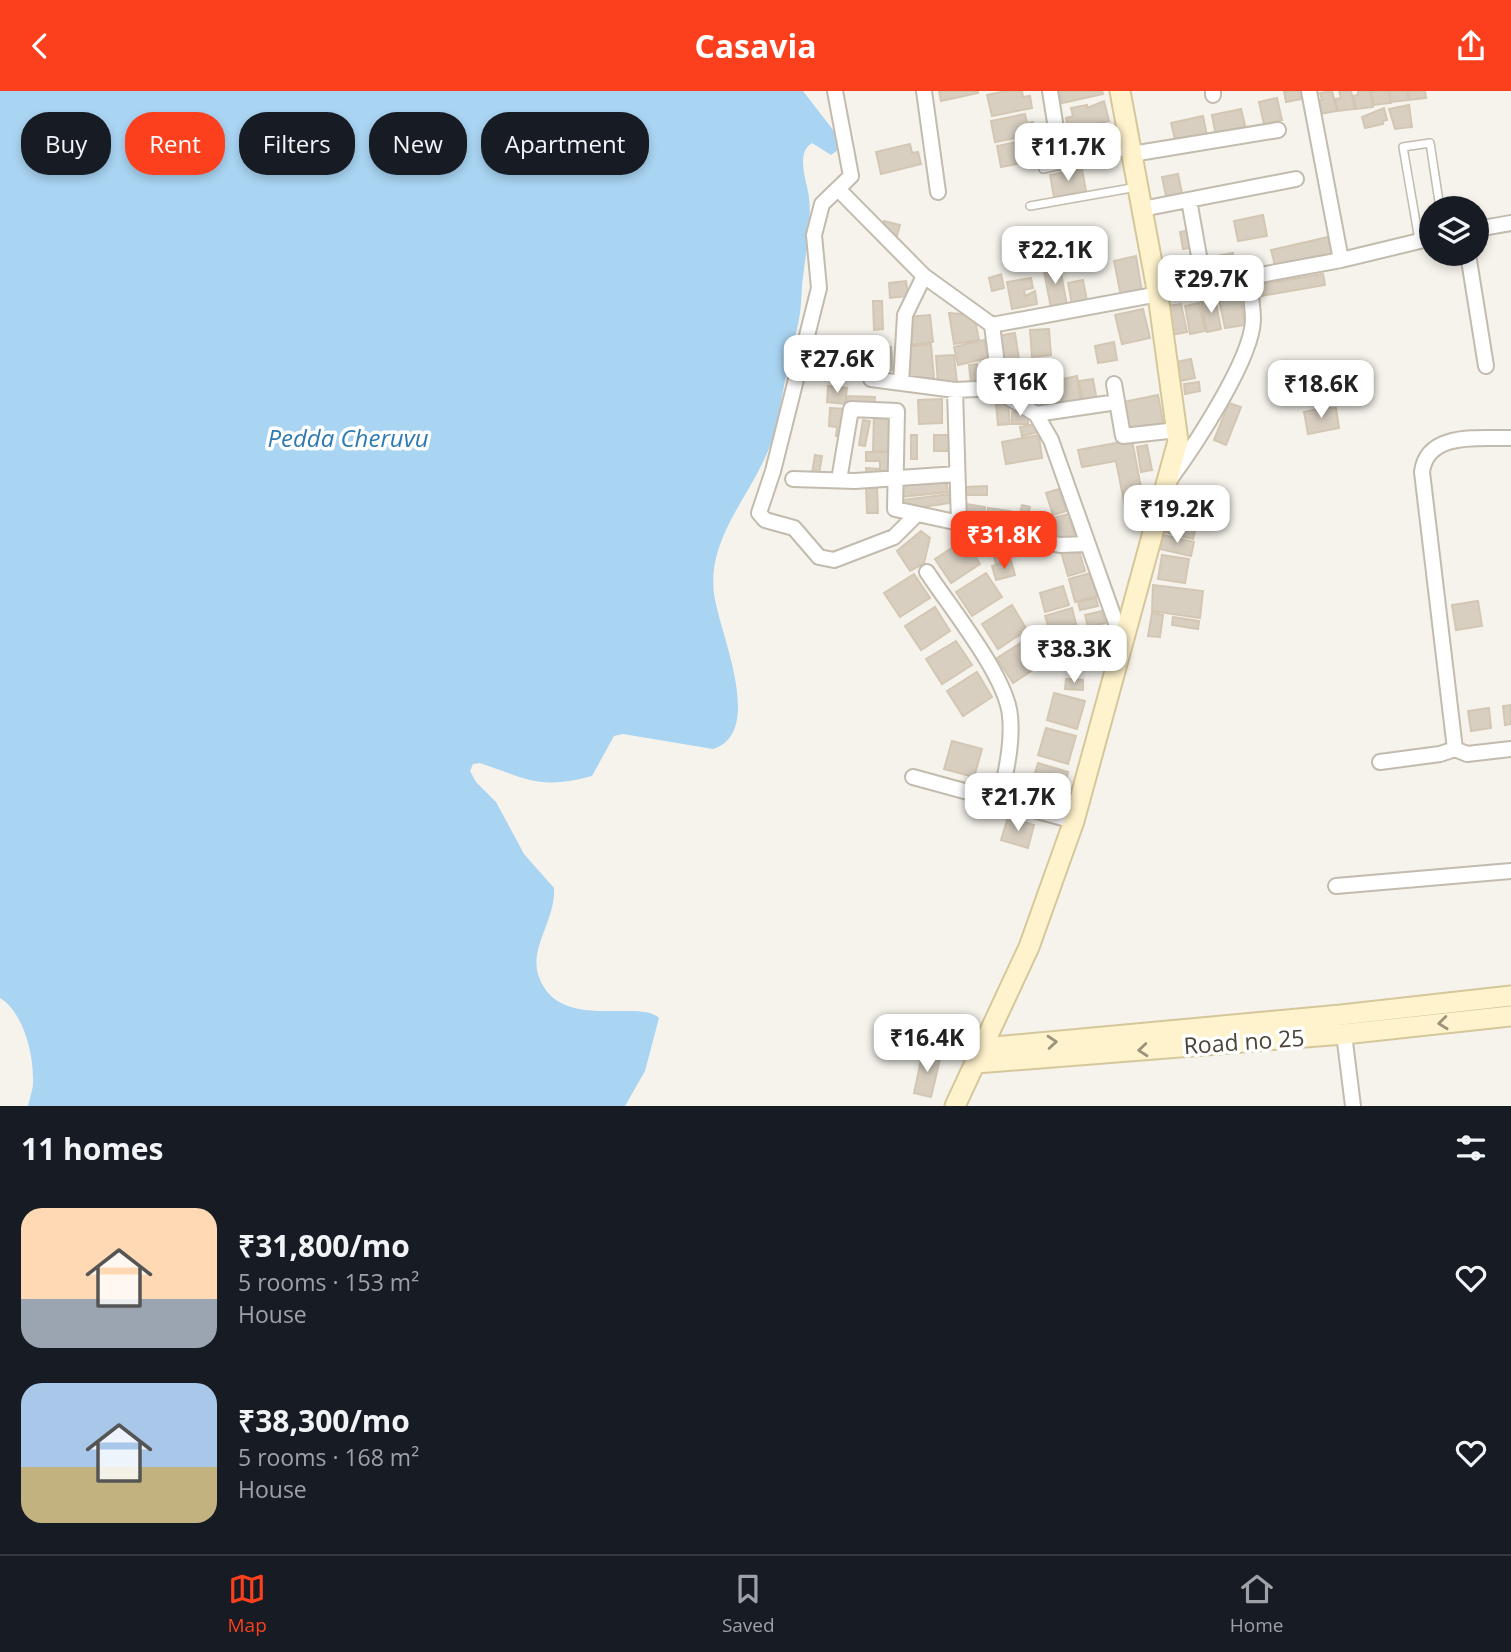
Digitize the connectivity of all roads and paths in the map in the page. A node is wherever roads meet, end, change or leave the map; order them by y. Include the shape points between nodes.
1 (835, 91) edge
2 (924, 91) edge
3 (1050, 91) edge
4 (1121, 91) edge
5 (1309, 91) edge
6 (1278, 130) dead end
7 (1058, 141) dead end
8 (1132, 152) junction
9 (1043, 169) dead end
10 (1296, 179) dead end
11 (1138, 187) junction
12 (838, 189) junction
13 (938, 192) dead end
14 (1438, 196) edge
15 (1189, 200) junction
16 (1030, 206) dead end
17 (1142, 209) junction
18 (1419, 215) edge
19 (1511, 223) edge
20 (1489, 227) edge
21 (1419, 241) edge
22 (1199, 256) dead end
23 (1341, 260) junction
24 (1470, 266) edge
25 (924, 276) junction
26 (1248, 277) junction
27 (1158, 295) junction
28 (992, 325) junction
29 (1486, 366) dead end
30 (870, 379) dead end
31 (901, 383) junction
32 (1114, 384) dead end
33 (1000, 388) junction
34 (954, 390) junction
35 (1116, 402) junction
36 (1037, 414) junction
37 (1177, 430) junction
38 (1511, 438) edge
39 (957, 474) junction
40 (895, 478) junction
41 (793, 479) dead end
42 (839, 480) junction
43 (1167, 484) junction
44 (917, 514) junction
45 (959, 523) junction
46 (1087, 544) junction
47 (928, 572) dead end
48 (1122, 640) junction
49 (1455, 749) junction
50 (1511, 749) edge
51 (1380, 762) dead end
52 (913, 777) dead end
53 (1000, 802) junction
54 (1074, 821) junction
55 (1511, 871) edge
56 (1336, 886) dead end
57 (1511, 996) edge
58 (1511, 1016) edge
59 (1344, 1034) junction
60 (1219, 1035) junction
61 (980, 1056) junction
62 (955, 1106) edge
63 (1353, 1106) edge

1 - 12 street via 851,176
2 - 13 street
3 - 7 street
4 - 8 street
5 - 23 street
6 - 8 street
8 - 9 lane
8 - 11 street
10 - 15 street
11 - 16 lane
11 - 17 street
12 - 25 street
12 - 44 street via 822,204 814,235 819,288 759,513 765,520 794,529 819,557 834,560 894,537
14 - 18 lane via 1430,143 1403,147
15 - 17 street
15 - 22 street
17 - 27 street
19 - 20 street
21 - 23 street
23 - 26 street
24 - 29 street
25 - 28 street
25 - 31 street via 905,315
26 - 27 street
26 - 43 street via 1253,321 1245,352 1192,449
27 - 28 street
27 - 37 street
28 - 33 street
30 - 31 street
31 - 34 street
32 - 35 street
33 - 34 street
33 - 36 street
34 - 39 street
35 - 36 street
35 - 37 street via 1123,436
36 - 46 street via 1051,440
37 - 43 street
38 - 49 street via 1446,441 1423,461
39 - 40 street
39 - 45 street
40 - 42 street
40 - 42 street via 897,411 851,409
40 - 44 street via 895,509
41 - 42 street
43 - 48 street
44 - 45 street
45 - 46 street via 1060,545
46 - 48 street
47 - 53 street via 1003,688 1011,739
48 - 54 street
49 - 50 street via 1467,754
49 - 51 street
52 - 53 street
53 - 54 street
54 - 61 street via 1029,947
55 - 56 street
57 - 60 street, Road no 25
58 -> 59 street, Road no 25
59 - 60 street, Road no 25
59 - 63 street
60 - 61 street, Road no 25
61 - 62 street

